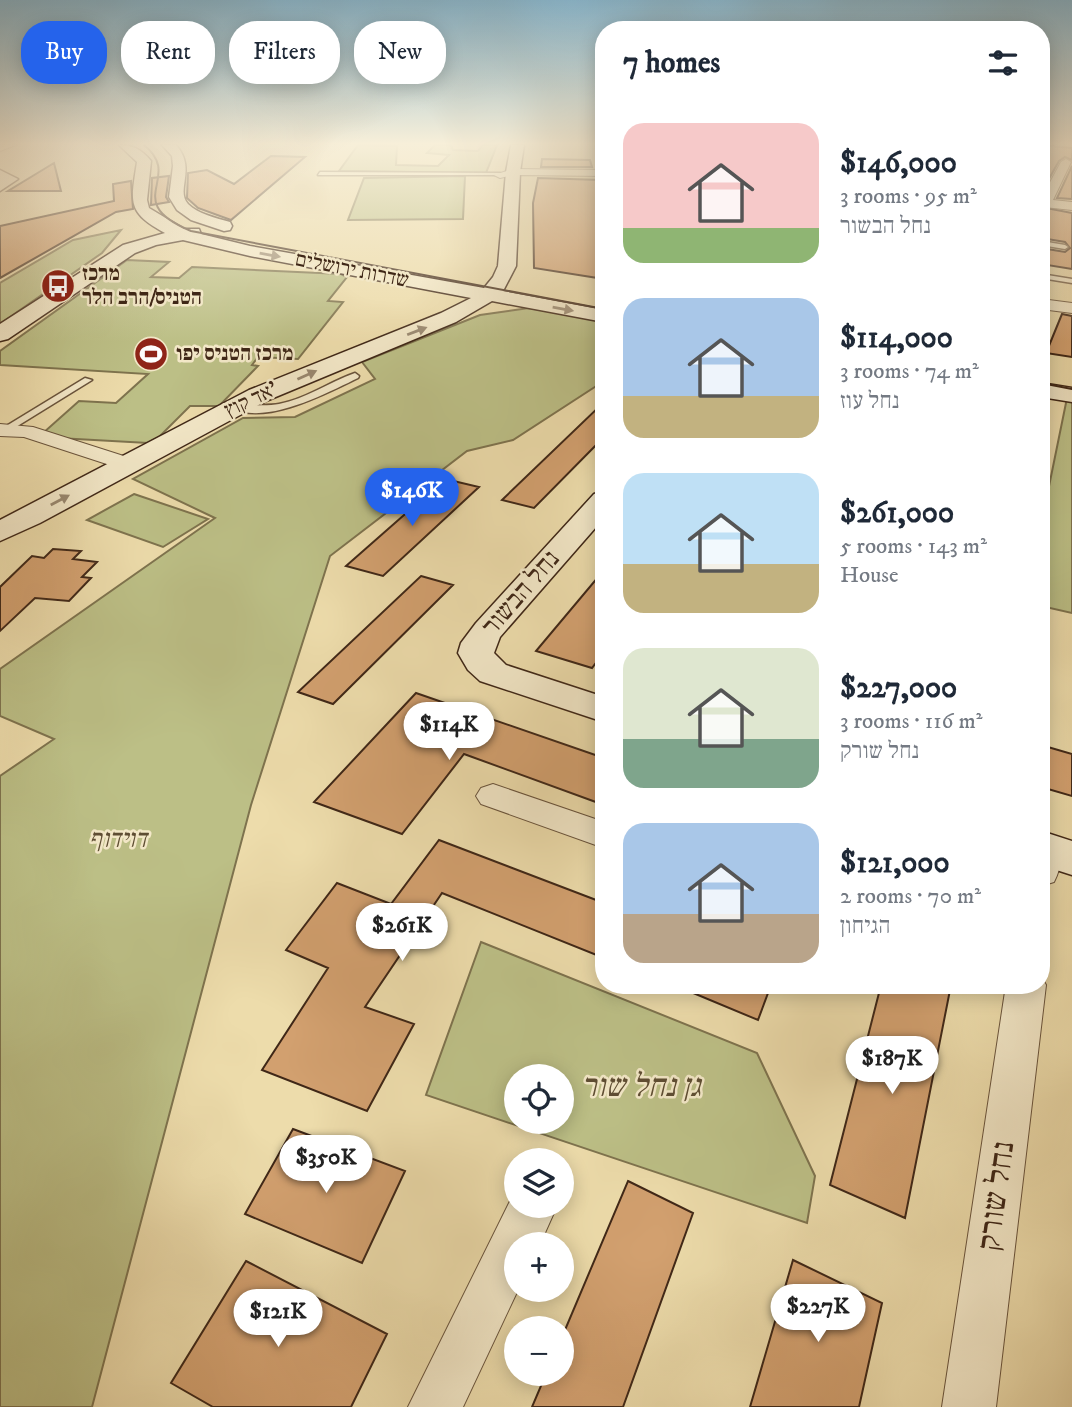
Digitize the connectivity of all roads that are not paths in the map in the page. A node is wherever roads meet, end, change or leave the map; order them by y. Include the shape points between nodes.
1 (138, 211) edge
2 (187, 211) edge
3 (498, 211) edge
4 (509, 211) edge
5 (136, 222) junction
6 (249, 233) junction
7 (180, 234) junction
8 (1050, 244) edge
9 (1065, 247) dead end
10 (432, 266) dead end
11 (94, 271) junction
12 (495, 274) junction
13 (1050, 277) edge
14 (1072, 281) edge
15 (486, 296) junction
16 (522, 302) junction
17 (1050, 305) edge
18 (1072, 308) edge
19 (456, 314) junction
20 (595, 314) edge
21 (0, 334) edge
22 (355, 376) dead end
23 (88, 380) dead end
24 (1050, 391) edge
25 (1072, 395) edge
26 (235, 407) junction
27 (4, 429) edge
28 (125, 464) junction
29 (595, 510) edge
30 (0, 532) edge
31 (595, 706) edge
32 (493, 796) dead end
33 (595, 832) edge
34 (1025, 994) edge
35 (527, 1218) edge
36 (435, 1407) edge
37 (969, 1407) edge

1 - 5 main road
2 - 6 main road, שדרות ירושלים
3 - 12 main road via 493,228
4 - 12 main road via 509,253
5 - 7 main road, שדרות ירושלים via 150,218
5 - 11 main road
6 - 7 main road
6 - 10 main road, שדרות ירושלים
7 - 11 main road via 145,242
7 -> 15 main road, שדרות ירושלים
8 - 9 lane
11 - 21 main road
12 - 15 main road, אד קוץ'
13 - 14 lane
15 - 16 main road, שדרות ירושלים
15 - 19 main road, אד קוץ'
16 - 19 main road
16 -> 20 main road, שדרות ירושלים
17 - 18 street
26 -> 19 main road, אד קוץ'
22 - 26 lane via 296,404 260,411
23 - 27 lane
24 - 25 main road
26 - 28 main road, אד קוץ'
27 - 28 street via 26,431
30 -> 28 main road, אד קוץ'
29 - 31 main road, נחל הבשור via 488,629 478,642 476,658 493,673
32 - 33 street
34 - 37 street, נחל שורק
35 - 36 street

